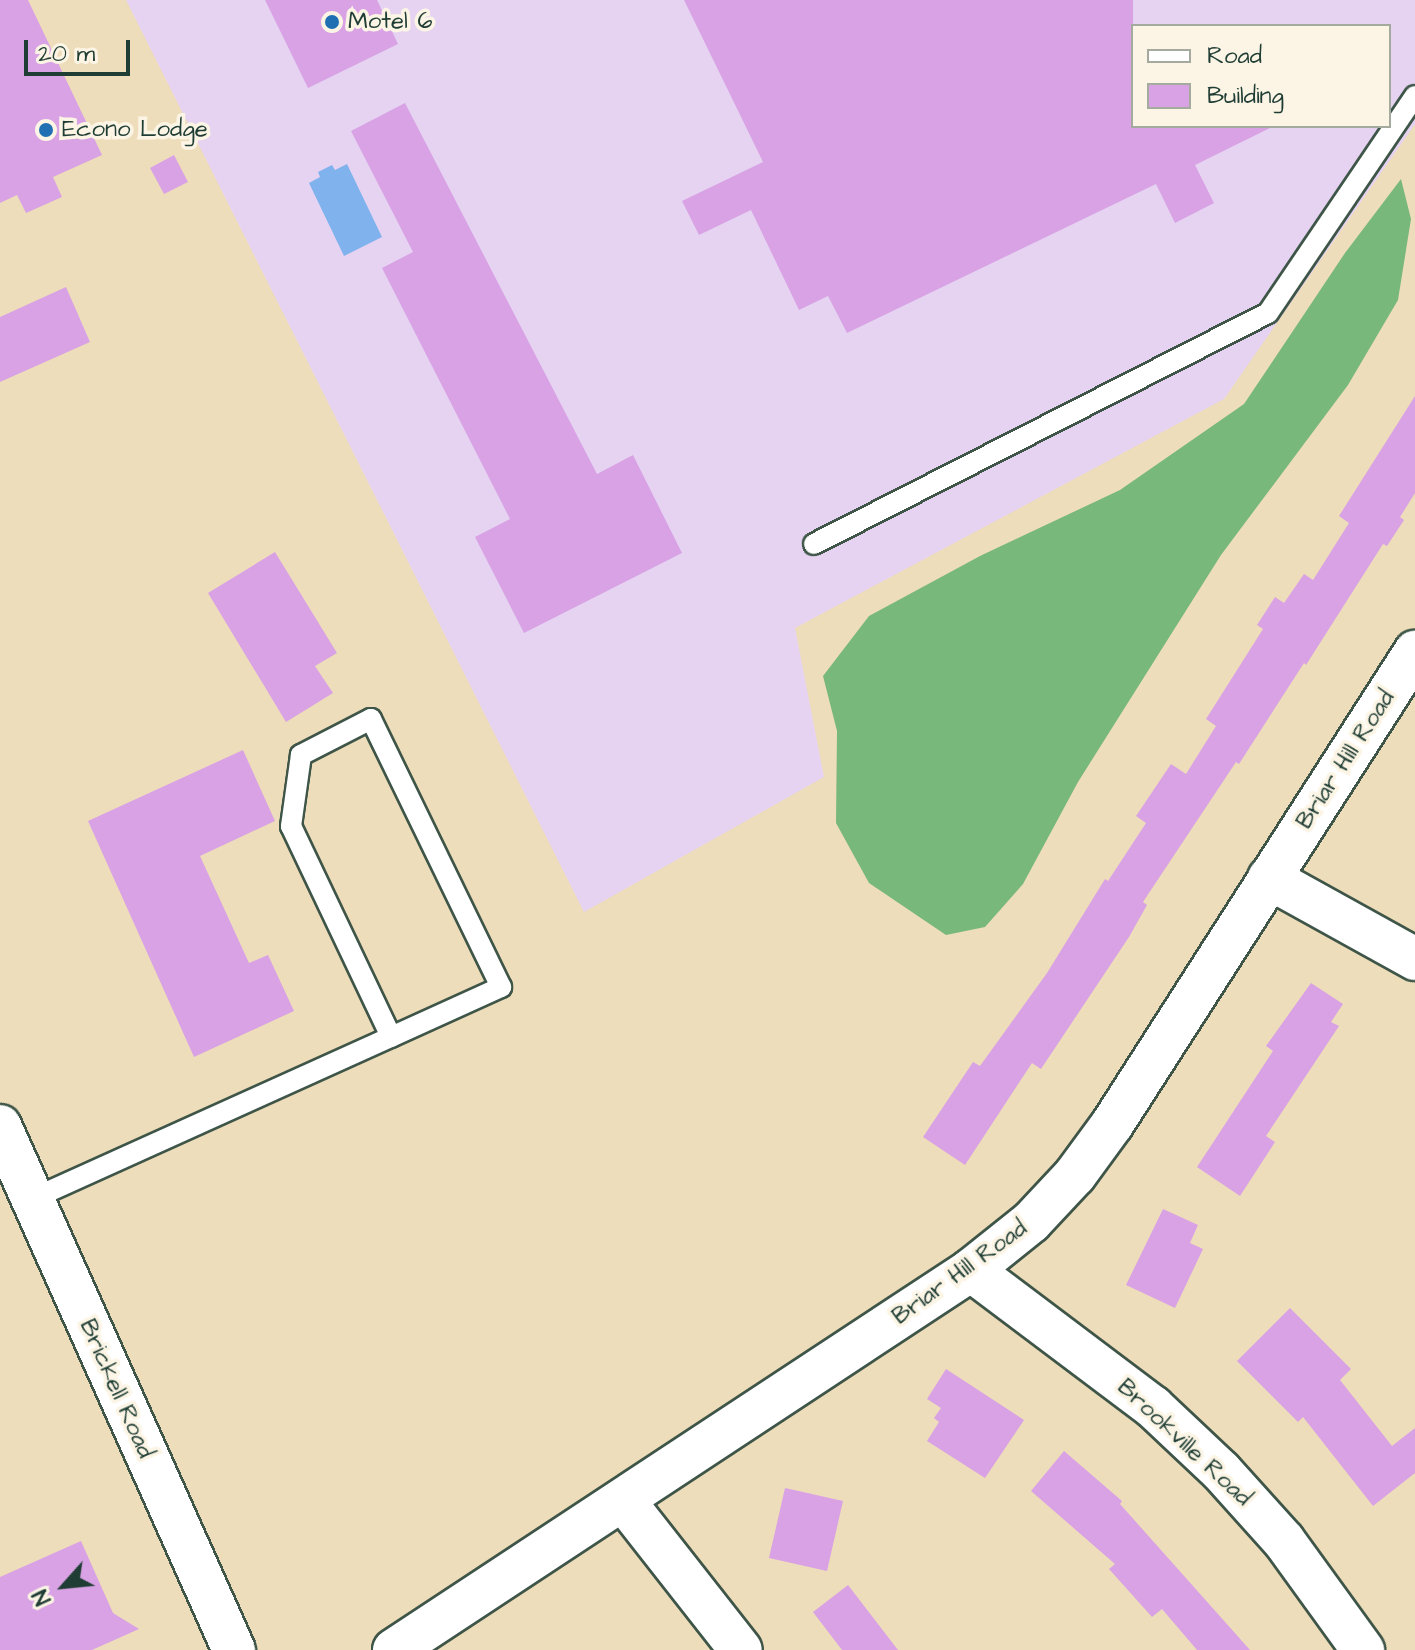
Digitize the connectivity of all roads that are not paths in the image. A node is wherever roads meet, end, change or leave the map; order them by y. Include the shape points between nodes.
1 (1415, 96) edge
2 (814, 544) dead end
3 (1415, 652) edge
4 (1269, 878) junction
5 (1415, 959) edge
6 (391, 1037) junction
7 (0, 1126) edge
8 (32, 1199) junction
9 (971, 1270) junction
10 (624, 1501) junction
11 (234, 1650) edge
12 (394, 1650) edge
13 (741, 1650) edge
14 (1363, 1650) edge

1 - 2 lane via 1268,313
3 - 4 street, Briar Hill Road
4 - 5 street
4 - 9 street, Briar Hill Road via 1075,1175 1031,1222
6 - 6 lane via 501,987 371,719 301,755 291,826
6 - 8 lane
7 - 8 street, Brickell Road
8 - 11 street, Brickell Road
9 - 10 street, Briar Hill Road
9 - 14 street, Brookville Road via 1153,1407 1221,1471 1284,1541
10 - 12 street, Briar Hill Road
10 - 13 street

